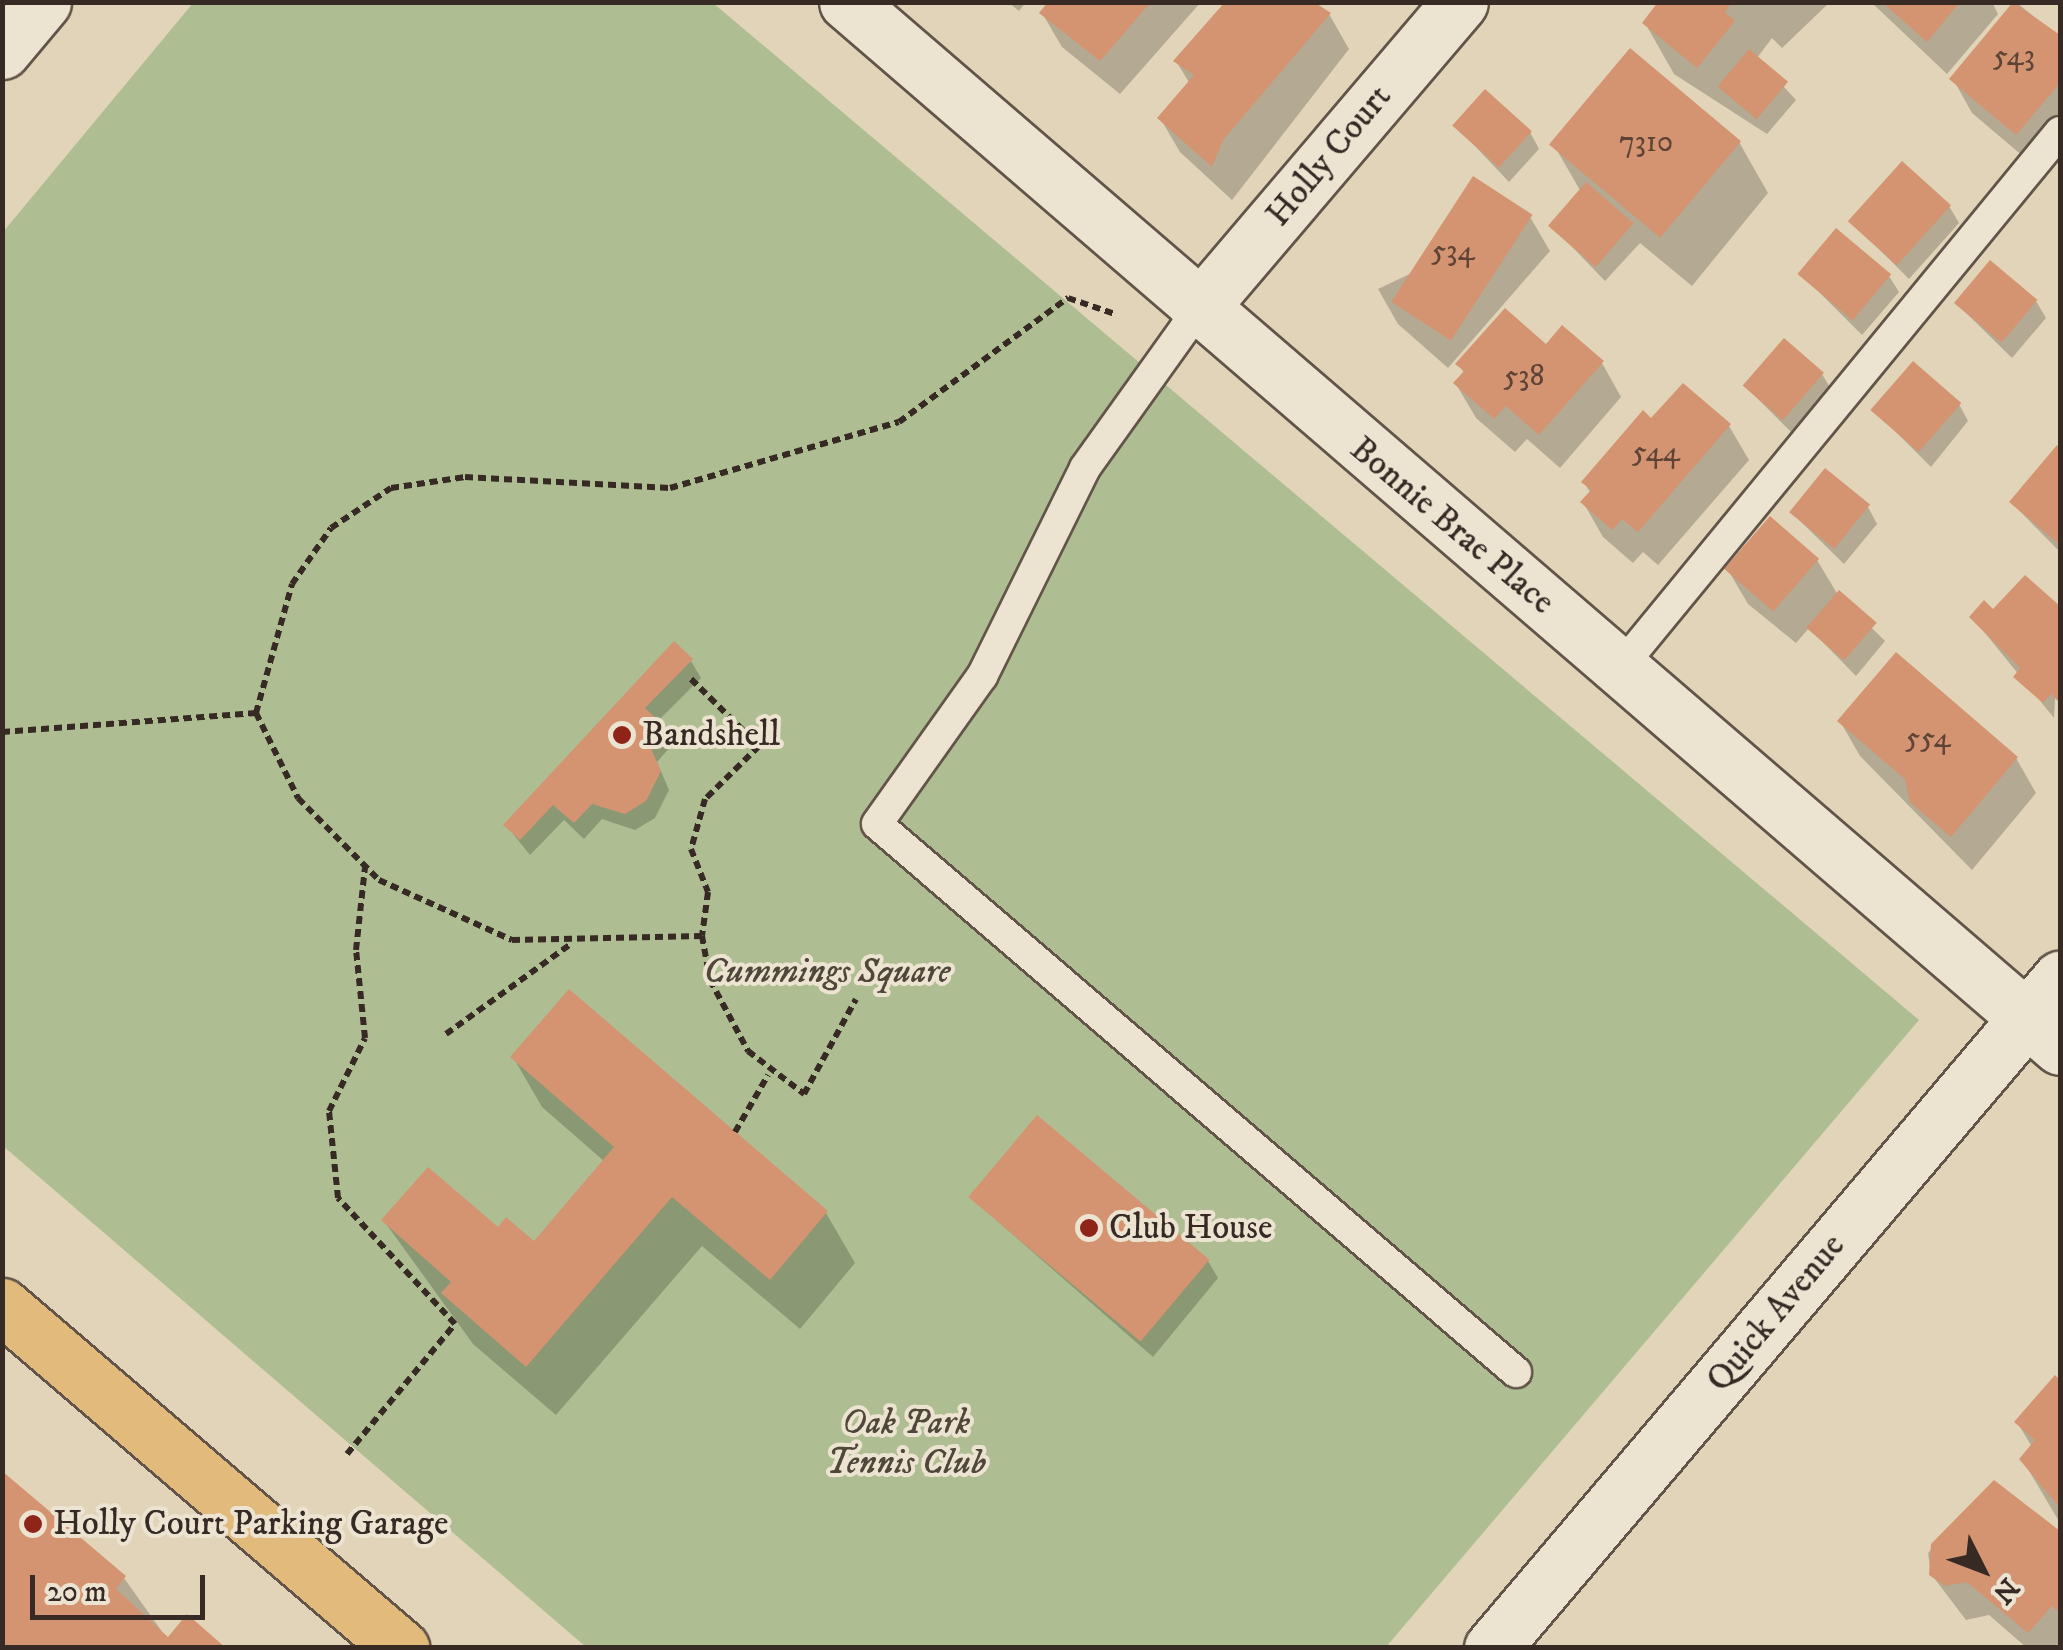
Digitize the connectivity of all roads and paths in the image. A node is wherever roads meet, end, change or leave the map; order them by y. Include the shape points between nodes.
1 (43, 2) edge
2 (847, 2) edge
3 (1460, 2) edge
4 (2, 51) edge
5 (2060, 132) edge
6 (1198, 310) junction
7 (1114, 314) dead end
8 (1619, 669) junction
9 (691, 679) dead end
10 (256, 713) junction
11 (2, 732) edge
12 (365, 867) junction
13 (702, 936) junction
14 (572, 944) junction
15 (856, 999) dead end
16 (2049, 1015) edge
17 (446, 1034) dead end
18 (768, 1074) junction
19 (735, 1132) dead end
20 (2, 1306) edge
21 (1516, 1372) dead end
22 (347, 1454) dead end
23 (402, 1648) edge
24 (1492, 1648) edge

1 - 4 street
2 - 6 street, Bonnie Brae Place
3 - 6 street, Holly Court
5 - 8 lane
6 - 8 street, Bonnie Brae Place
6 - 21 lane via 1086,468 982,676 877,824
7 - 10 path via 1068,298 899,422 670,488 465,477 391,488 331,528 292,584
8 - 16 street, Bonnie Brae Place
9 - 13 path via 758,746 705,799 692,850 708,892
10 - 11 path
10 - 12 path via 298,798
12 - 14 path via 512,940
12 - 22 path via 356,950 365,1038 330,1111 338,1198 455,1324
13 - 14 path
13 - 18 path via 710,980
14 - 17 path
15 - 18 path via 804,1094
16 - 24 street, Quick Avenue
18 - 19 path
20 - 23 main road

